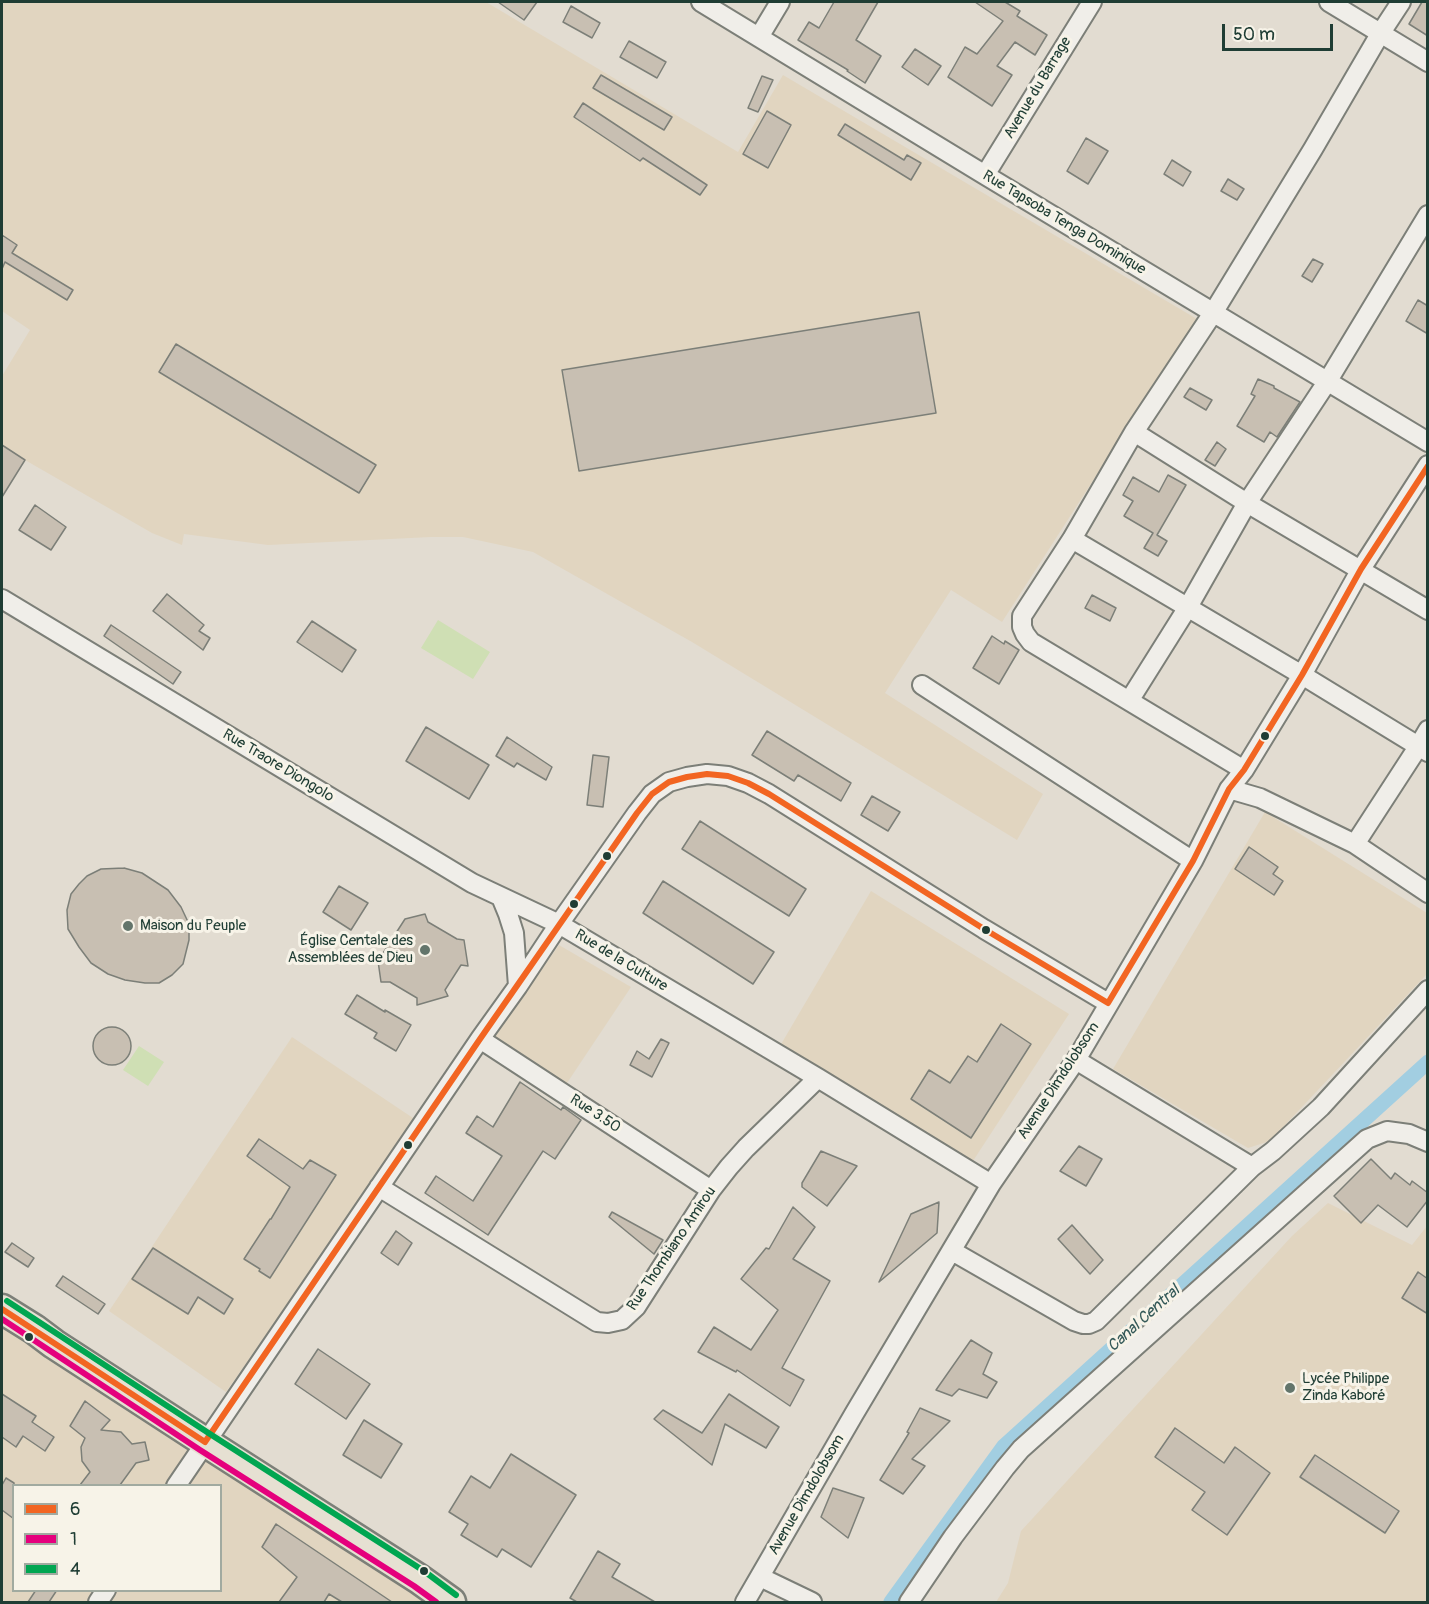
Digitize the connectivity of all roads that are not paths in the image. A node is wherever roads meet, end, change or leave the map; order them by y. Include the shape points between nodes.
1 (702, 2) edge
2 (780, 2) edge
3 (1092, 2) edge
4 (1329, 2) edge
5 (1401, 2) edge
6 (1380, 34) junction
7 (759, 36) junction
8 (1428, 62) edge
9 (985, 175) junction
10 (1428, 216) edge
11 (1213, 313) junction
12 (1327, 382) junction
13 (1134, 432) junction
14 (1428, 442) edge
15 (1428, 465) edge
16 (1247, 503) junction
17 (1072, 539) junction
18 (1361, 569) junction
19 (2, 599) edge
20 (1188, 607) junction
21 (1428, 610) edge
22 (1302, 675) junction
23 (922, 685) dead end
24 (1130, 701) junction
25 (1428, 730) edge
26 (1423, 749) edge
27 (1244, 770) junction
28 (1229, 789) junction
29 (1354, 844) junction
30 (1193, 861) junction
31 (1428, 893) edge
32 (501, 897) junction
33 (559, 924) junction
34 (518, 986) junction
35 (1428, 990) edge
36 (1108, 1003) junction
37 (480, 1039) junction
38 (1076, 1060) junction
39 (818, 1078) junction
40 (1428, 1142) edge
41 (1252, 1167) junction
42 (991, 1184) junction
43 (380, 1188) junction
44 (711, 1190) junction
45 (952, 1251) junction
46 (2, 1309) edge
47 (205, 1442) junction
48 (177, 1484) edge
49 (760, 1577) junction
50 (451, 1602) edge
51 (745, 1602) edge
52 (812, 1602) edge
53 (909, 1602) edge

1 - 7 street, Rue Tapsoba Tenga Dominique
2 - 7 street
3 - 9 street, Avenue du Barrage
4 - 6 street
5 - 6 street
6 - 8 street
6 - 11 street
7 - 9 street, Rue Tapsoba Tenga Dominique
9 - 11 street, Rue Tapsoba Tenga Dominique
10 - 12 street
11 - 12 street, Rue Tapsoba Tenga Dominique
11 - 13 street
12 - 14 street, Rue Tapsoba Tenga Dominique
12 - 16 street
13 - 16 street
13 - 17 street
15 - 18 street, Avenue Dimdolobsom
16 - 18 street
16 - 20 street
17 - 20 street
17 - 24 street via 1022,616 1024,634 1031,642
18 - 21 street
18 - 22 street, Avenue Dimdolobsom
19 - 32 street, Rue Traore Diongolo via 472,884
20 - 22 street
20 - 24 street
22 - 26 street
22 - 27 street, Avenue Dimdolobsom
23 - 30 street
24 - 27 street
25 - 26 street
26 - 29 street
27 - 28 street, Avenue Dimdolobsom
28 - 29 street via 1260,798
28 - 30 street, Avenue Dimdolobsom
29 - 31 street
30 - 36 street, Avenue Dimdolobsom
32 - 33 street, Rue Traore Diongolo
32 - 34 street via 514,933
33 - 34 street
33 - 36 street, Rue de la Culture via 652,795 669,782 687,777 728,776 769,794
33 - 39 street, Rue de la Culture
34 - 37 street
35 - 41 street via 1321,1107
36 - 38 street, Avenue Dimdolobsom
37 - 43 street
37 - 44 street, Rue 3.50
38 - 41 street
38 - 42 street, Avenue Dimdolobsom
39 - 42 street, Rue de la Culture
39 - 44 street, Rue Thombiano Amirou via 746,1148
40 - 53 street via 1387,1131 1367,1139 1021,1449
41 - 45 street via 1089,1324 1074,1321
42 - 45 street, Avenue Dimdolobsom
43 - 44 street, Rue Thombiano Amirou via 597,1322 608,1323 622,1320 636,1307
43 - 47 street
45 - 49 street, Avenue Dimdolobsom
46 - 47 highway
47 - 48 street
47 - 50 highway
49 - 51 street, Avenue Dimdolobsom
49 - 52 street

